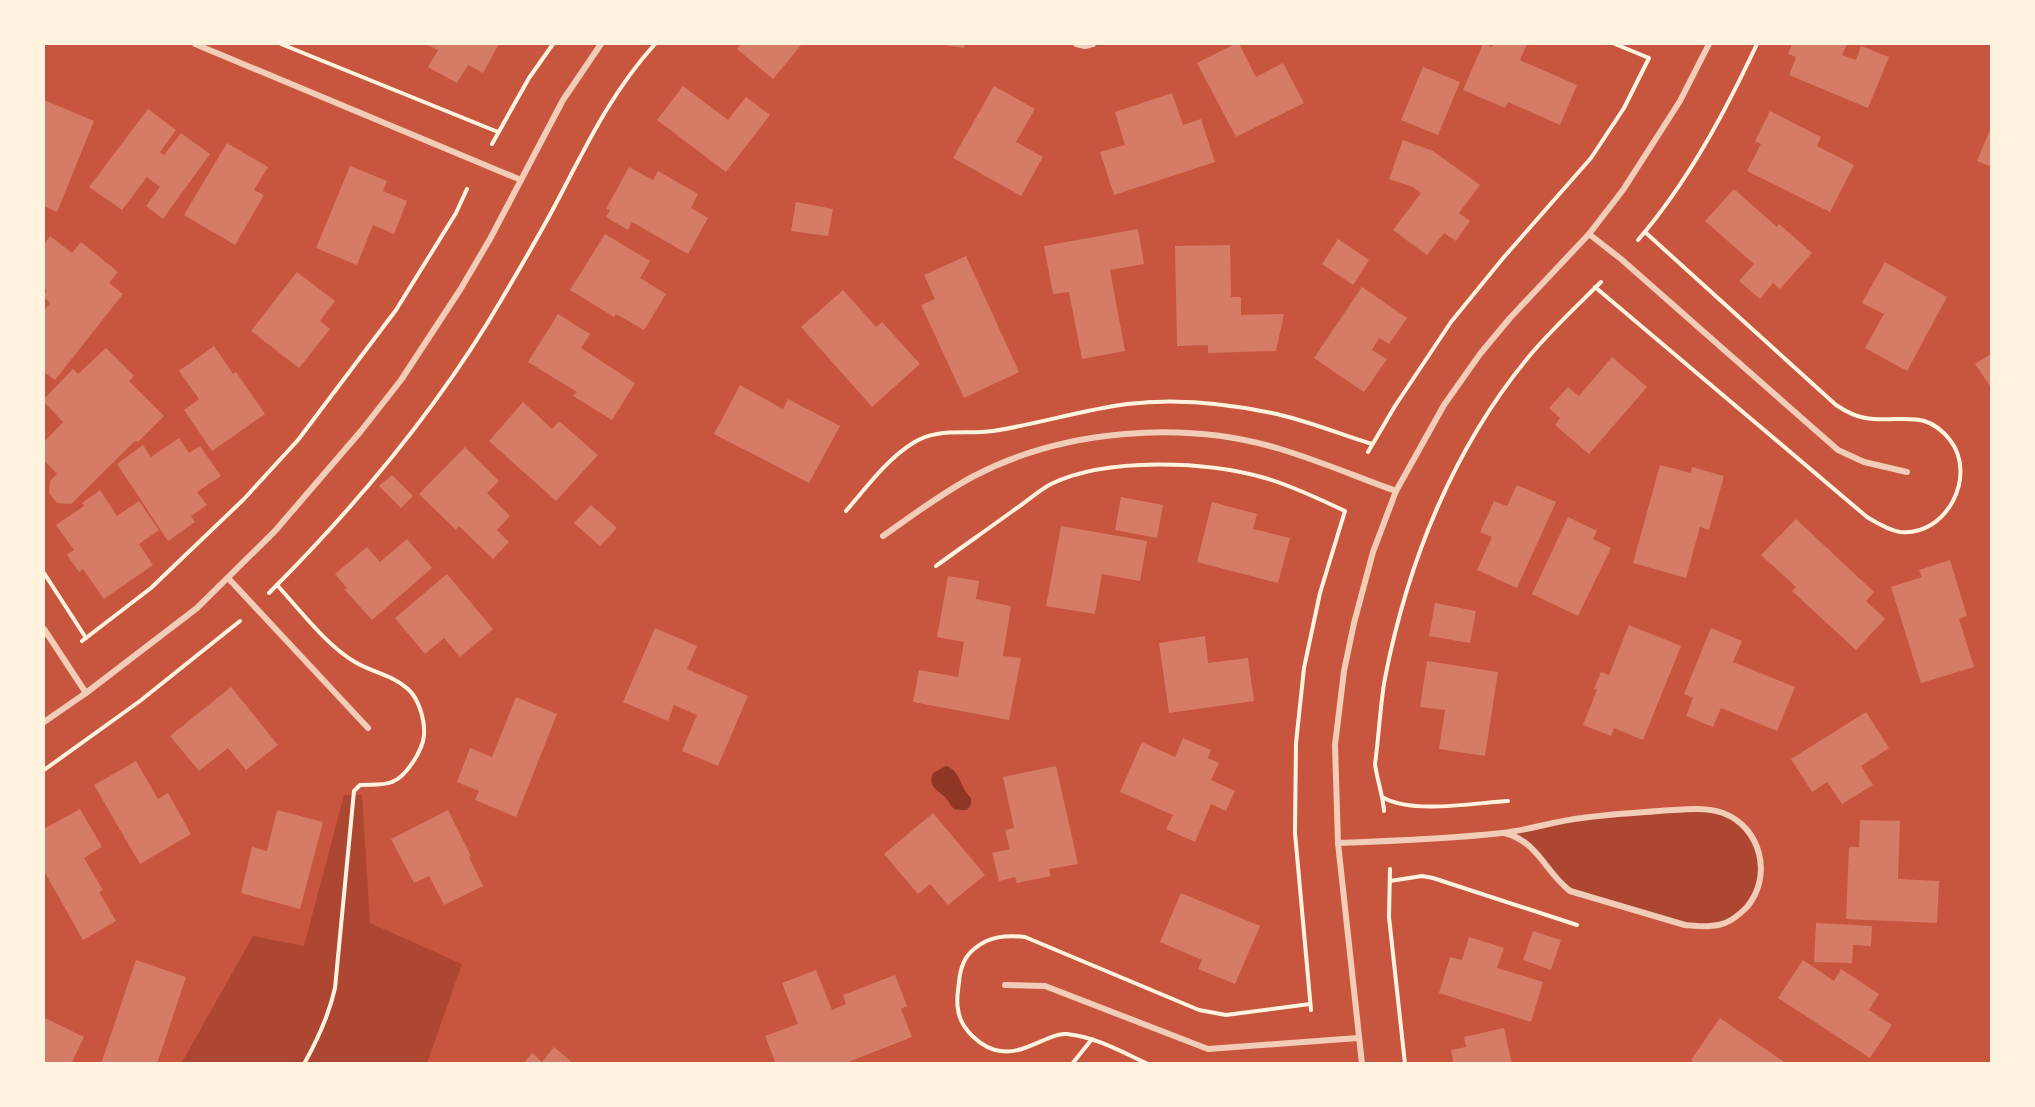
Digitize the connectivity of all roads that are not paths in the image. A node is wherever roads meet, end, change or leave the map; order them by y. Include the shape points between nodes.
1 (195, 44) edge
2 (601, 44) edge
3 (1076, 44) edge
4 (1093, 44) edge
5 (1709, 44) edge
6 (520, 180) junction
7 (1588, 234) junction
8 (1907, 472) dead end
9 (1396, 491) junction
10 (883, 536) dead end
11 (228, 578) junction
12 (44, 629) edge
13 (86, 693) junction
14 (44, 722) edge
15 (368, 728) dead end
16 (1504, 833) junction
17 (1338, 843) junction
18 (1005, 985) dead end
19 (1358, 1038) junction
20 (1362, 1064) edge

1 - 6 street
2 - 6 street via 563,100
3 - 4 street
5 - 7 street via 1647,155
6 - 11 street via 460,290 401,380 275,531
7 - 8 street via 1838,450 1864,462
7 - 9 street via 1480,354 1444,405
9 - 10 street via 1279,449 1240,441 1143,432 1106,435 1049,446 974,476
9 - 17 street via 1363,586 1344,671 1335,745
11 - 13 street via 197,608
11 - 15 street
12 - 13 street
13 - 14 street
16 - 16 street via 1581,818 1706,810 1723,813 1751,834 1762,868 1759,884 1742,912 1726,923 1685,925 1570,891 1527,843
16 - 17 street
17 - 19 street
18 - 19 street via 1045,986 1208,1049
19 - 20 street

